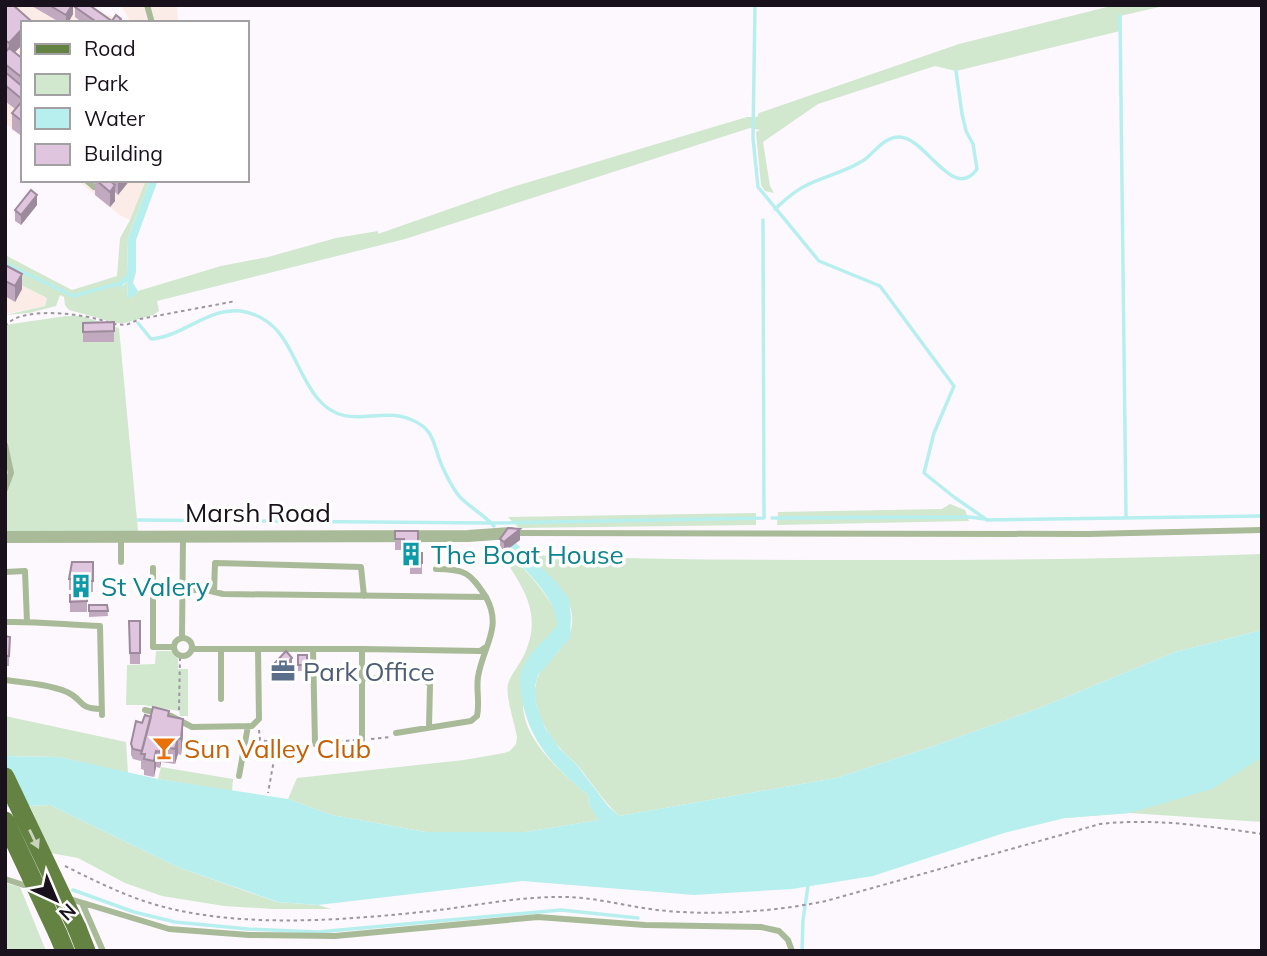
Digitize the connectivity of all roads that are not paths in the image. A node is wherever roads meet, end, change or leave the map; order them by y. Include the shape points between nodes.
1 (88, 182) edge
2 (94, 187) edge
3 (5, 445) edge
4 (5, 489) edge
5 (1262, 530) edge
6 (512, 533) joint
7 (183, 535) junction
8 (121, 536) junction
9 (5, 537) edge
10 (121, 562) dead end
11 (153, 568) dead end
12 (436, 569) dead end
13 (5, 572) edge
14 (182, 590) junction
15 (214, 592) junction
16 (364, 596) junction
17 (486, 597) junction
18 (5, 622) edge
19 (27, 622) junction
20 (182, 637) junction
21 (487, 646) junction
22 (173, 647) junction
23 (192, 649) junction
24 (221, 649) junction
25 (258, 649) junction
26 (313, 649) junction
27 (362, 649) junction
28 (363, 678) junction
29 (5, 680) edge
30 (221, 699) dead end
31 (145, 710) dead end
32 (248, 726) junction
33 (429, 727) junction
34 (396, 733) dead end
35 (362, 740) dead end
36 (315, 744) dead end
37 (239, 776) dead end
38 (5, 777) edge
39 (5, 821) edge
40 (5, 879) edge
41 (45, 892) dead end
42 (57, 895) dead end
43 (82, 903) junction
44 (61, 943) edge
45 (86, 951) edge
46 (103, 951) edge
47 (792, 951) edge

1 - 2 lane
3 - 4 lane via 11,473
5 - 6 lane
6 - 7 street, Marsh Road
7 - 8 street, Marsh Road
7 - 14 lane
8 - 9 street, Marsh Road
8 - 10 lane
11 - 22 lane via 153,646
12 - 17 lane via 467,573
13 - 19 lane via 25,571
14 - 15 lane
14 - 20 lane
15 - 16 lane
15 - 16 lane via 215,563 361,567
16 - 17 lane
17 - 21 lane via 494,621
18 - 19 lane
19 - 29 lane via 100,626 101,712 87,708 69,693
20 - 22 lane
20 - 23 lane via 190,641
21 - 27 lane via 480,651
21 - 33 lane via 481,662 477,716 471,721
22 - 23 lane via 180,656
23 - 24 lane
24 - 25 lane
24 - 30 lane
25 - 26 lane
25 - 32 lane via 259,719
26 - 27 lane
26 - 36 lane
27 - 28 lane
28 - 33 lane via 425,680 430,685
28 - 35 lane
31 - 32 lane via 192,727
32 - 37 lane
33 - 34 lane
38 -> 45 main road, bridge
39 - 44 main road, bridge
40 - 41 lane
42 - 43 lane
43 - 46 lane
43 - 47 lane via 169,929 249,936 335,936 538,917 761,927 779,931

